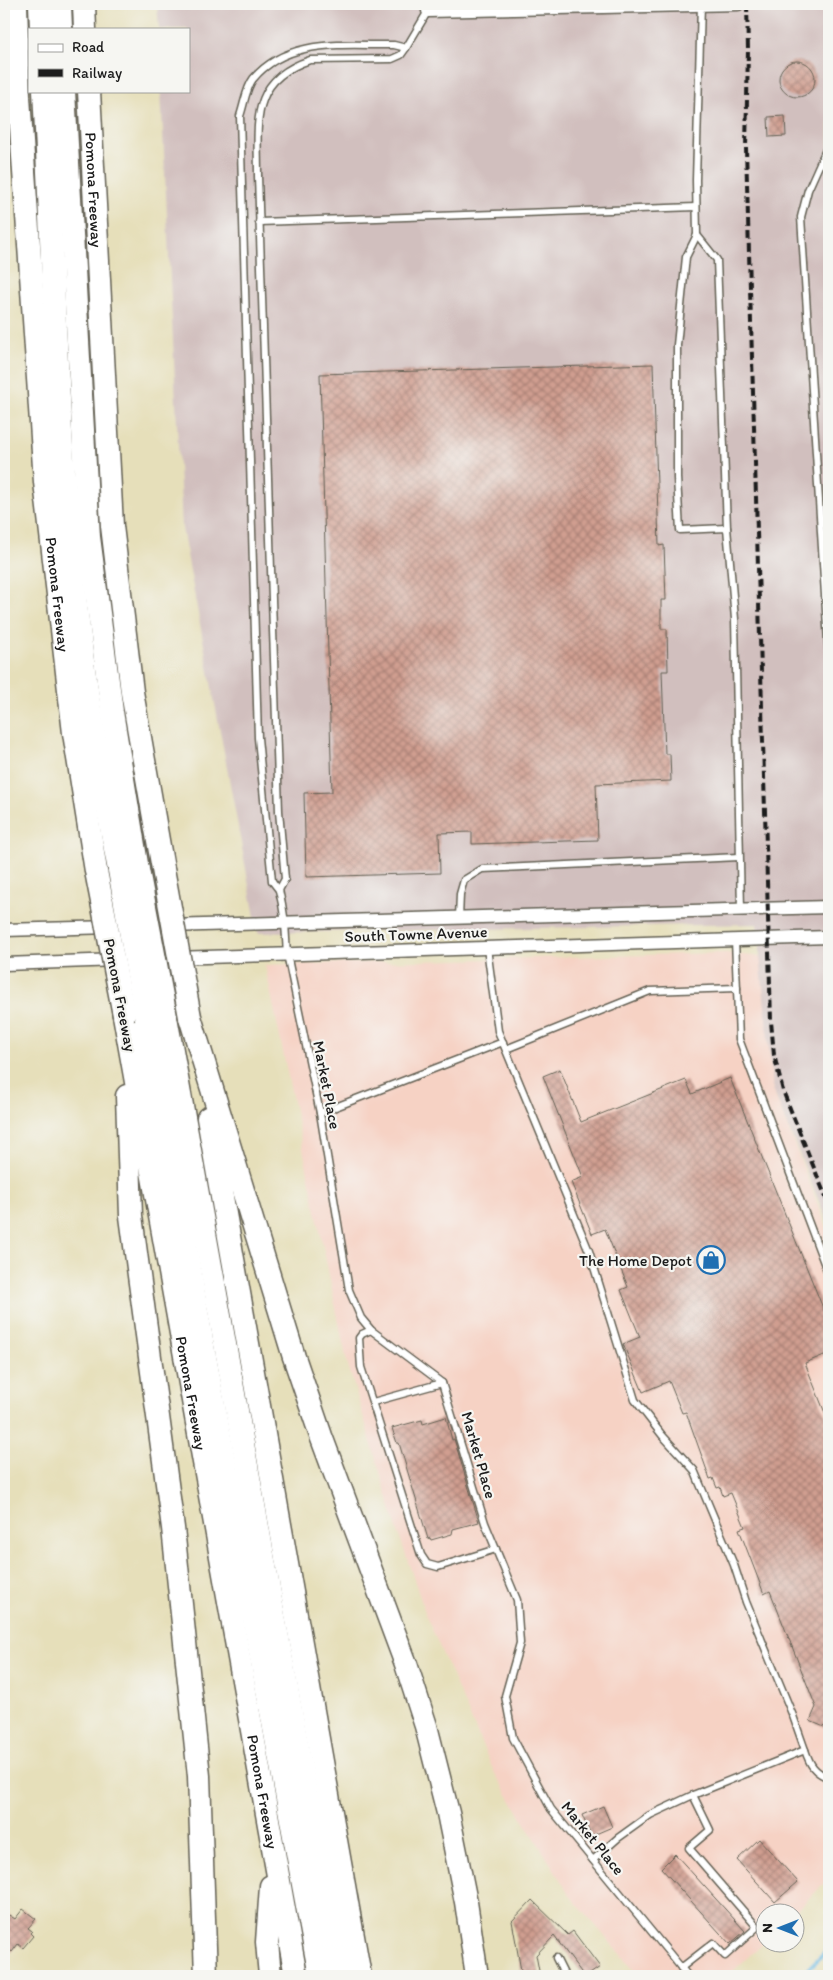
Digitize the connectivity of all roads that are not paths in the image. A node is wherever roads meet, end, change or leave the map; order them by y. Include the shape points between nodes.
1 (16, 4) edge
2 (40, 4) edge
3 (60, 4) edge
4 (84, 4) edge
5 (701, 4) edge
6 (738, 4) edge
7 (582, 5) edge
8 (428, 7) edge
9 (41, 28) edge
10 (61, 28) edge
11 (85, 28) edge
12 (406, 48) junction
13 (44, 92) edge
14 (64, 92) edge
15 (89, 92) edge
16 (829, 144) edge
17 (696, 207) junction
18 (259, 222) junction
19 (697, 235) junction
20 (727, 528) junction
21 (829, 658) edge
22 (739, 857) junction
23 (129, 870) junction
24 (279, 890) junction
25 (829, 907) edge
26 (741, 910) junction
27 (459, 918) junction
28 (285, 923) junction
29 (4, 930) edge
30 (829, 938) edge
31 (735, 940) junction
32 (487, 948) junction
33 (287, 954) junction
34 (4, 964) edge
35 (737, 988) junction
36 (124, 1015) junction
37 (190, 1016) junction
38 (156, 1017) junction
39 (505, 1046) junction
40 (320, 1113) junction
41 (829, 1276) edge
42 (371, 1330) junction
43 (442, 1383) junction
44 (373, 1402) junction
45 (496, 1549) junction
46 (805, 1750) junction
47 (829, 1778) edge
48 (693, 1796) junction
49 (273, 1852) junction
50 (202, 1853) junction
51 (594, 1860) junction
52 (349, 1916) junction
53 (556, 1958) dead end
54 (681, 1968) junction
55 (196, 1976) edge
56 (206, 1976) edge
57 (270, 1976) edge
58 (296, 1976) edge
59 (320, 1976) edge
60 (339, 1976) edge
61 (360, 1976) edge
62 (370, 1976) edge
63 (477, 1976) edge
64 (565, 1976) edge
65 (688, 1976) edge

1 - 36 highway, Pomona Freeway, bridge via 19,98 45,482 74,733
2 - 9 highway
3 - 10 highway
4 - 11 highway
5 - 6 street
5 - 7 street
5 - 17 lane
7 - 8 street
8 - 12 lane
12 - 18 lane via 392,58 310,60 284,72 268,87 258,111
12 - 24 lane via 310,47 279,57 252,80 240,116 258,738 272,881
13 - 23 highway via 59,387 80,645 92,719
14 - 23 highway via 89,537
15 - 37 highway, Pomona Freeway, bridge via 112,526 132,692
16 - 21 lane via 808,190 801,217
17 - 18 lane
17 - 19 lane
18 - 24 lane via 278,792 285,879
19 - 20 lane via 717,260
19 - 20 lane via 686,257 677,345 680,530
20 - 22 lane via 735,619
22 - 26 lane
22 - 27 lane via 482,869 464,880
23 - 38 highway, bridge
24 - 28 lane, Market Place
25 - 26 street, South Towne Avenue
26 - 27 street, South Towne Avenue
27 - 28 street, South Towne Avenue
28 - 29 street, South Towne Avenue
28 - 33 lane, Market Place
30 - 31 street, South Towne Avenue
31 - 32 street, South Towne Avenue
31 - 35 lane
32 - 33 street, South Towne Avenue
32 - 39 lane via 498,1031
33 - 34 street, South Towne Avenue
33 - 40 lane, Market Place
35 - 39 lane via 650,991
35 - 41 lane via 739,1039
36 - 49 highway, Pomona Freeway
36 - 50 highway via 131,1216 174,1537 199,1776
37 - 52 highway, Pomona Freeway
37 - 63 highway via 294,1358 426,1726 448,1813
38 - 59 highway via 206,1360
38 - 60 highway
39 - 40 lane
39 - 46 lane via 589,1251 635,1400 694,1470
40 - 42 lane, Market Place via 349,1290 361,1318
42 - 43 lane, Market Place
42 - 44 lane via 359,1338 361,1367
43 - 44 lane
43 - 45 lane, Market Place
44 - 45 lane via 421,1555 427,1564 438,1567
45 - 51 lane, Market Place via 517,1600 520,1643 505,1696 513,1738 551,1809
46 - 47 lane via 810,1766
46 - 48 lane
48 - 51 lane via 650,1815
48 - 54 lane via 710,1830 689,1848 757,1927 725,1956 713,1943
49 - 57 highway via 267,1942
49 - 58 highway, Pomona Freeway
50 - 55 highway
50 - 56 highway
51 - 54 lane, Market Place
52 - 61 highway, Pomona Freeway
52 - 62 highway
53 - 64 lane
54 - 65 lane, Market Place

